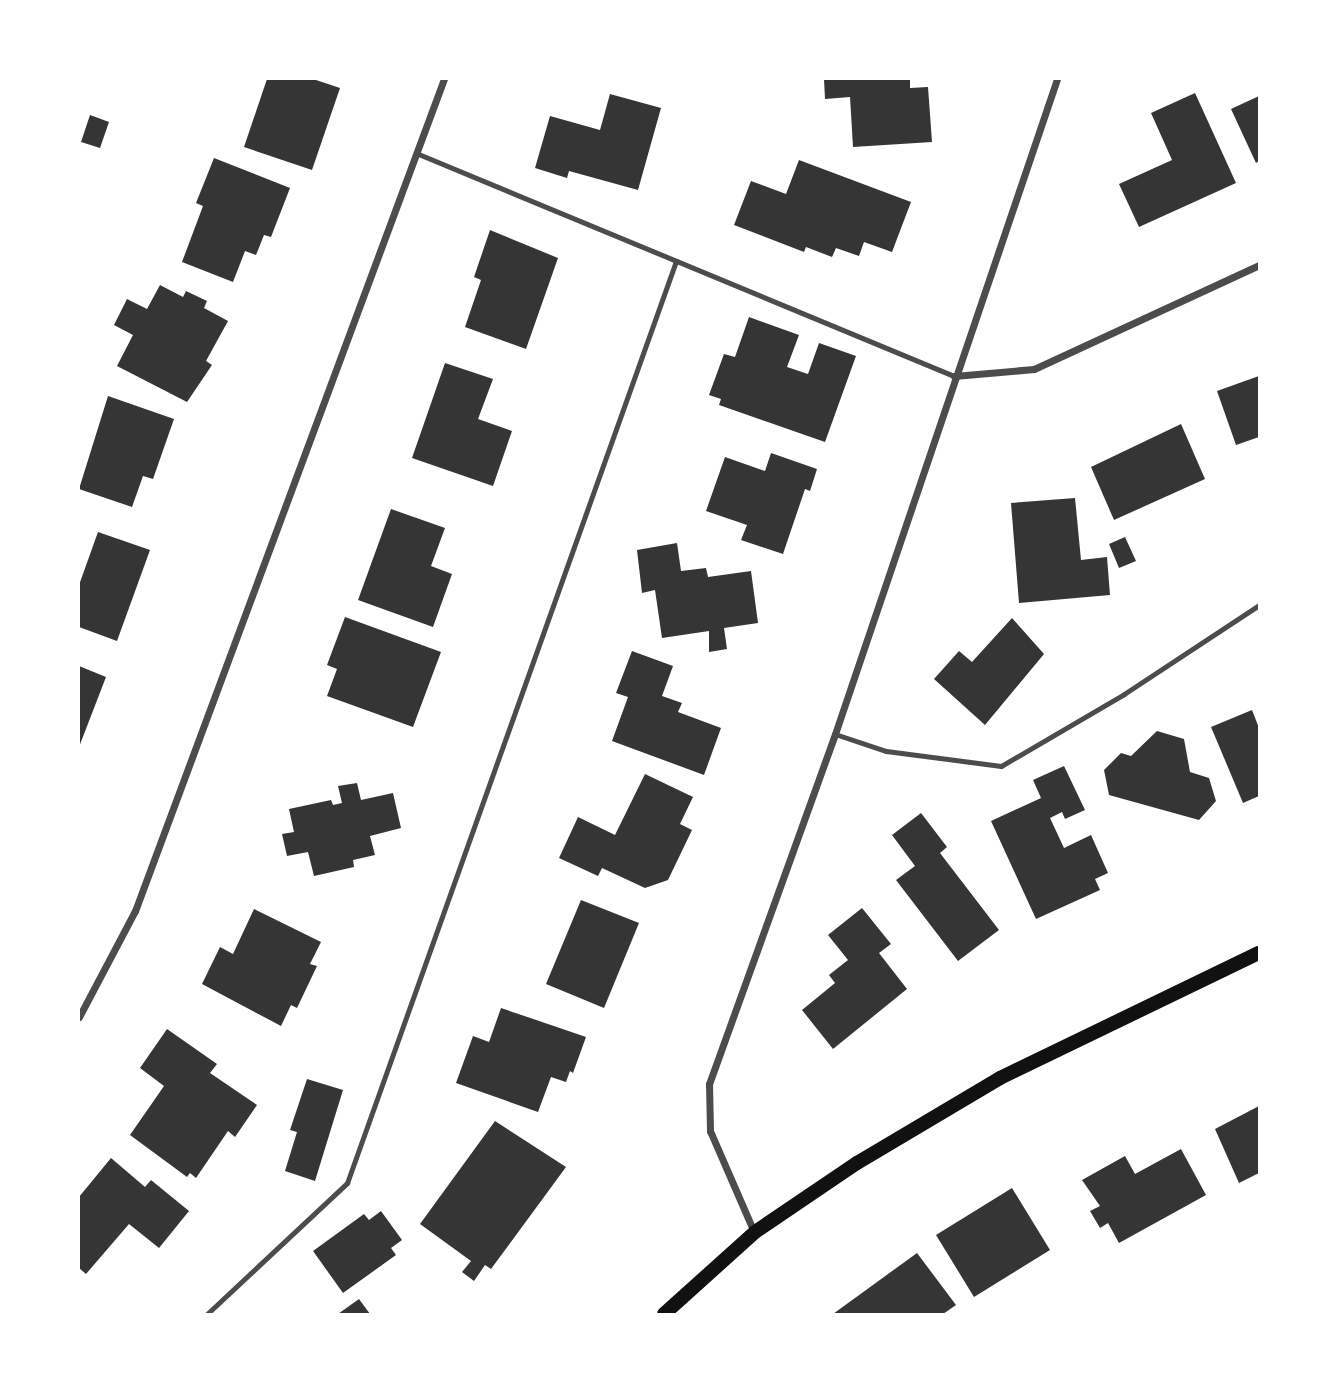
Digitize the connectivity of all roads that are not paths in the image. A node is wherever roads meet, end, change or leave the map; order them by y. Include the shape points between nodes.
1 (444, 79) edge
2 (1057, 79) edge
3 (416, 153) junction
4 (676, 261) junction
5 (1259, 265) edge
6 (954, 376) junction
7 (1259, 605) edge
8 (835, 734) junction
9 (1259, 953) edge
10 (79, 1017) edge
11 (755, 1232) junction
12 (207, 1314) edge
13 (664, 1314) edge

1 - 3 street
2 - 6 street
3 - 4 lane
3 - 10 street via 135,911
4 - 6 lane
4 - 12 lane via 347,1183
5 - 6 street via 1034,369
6 - 8 street
7 - 8 lane via 1124,694 1001,766 886,751
8 - 11 street via 709,1084 710,1131
9 - 11 main road via 1000,1078 857,1163
11 - 13 main road

